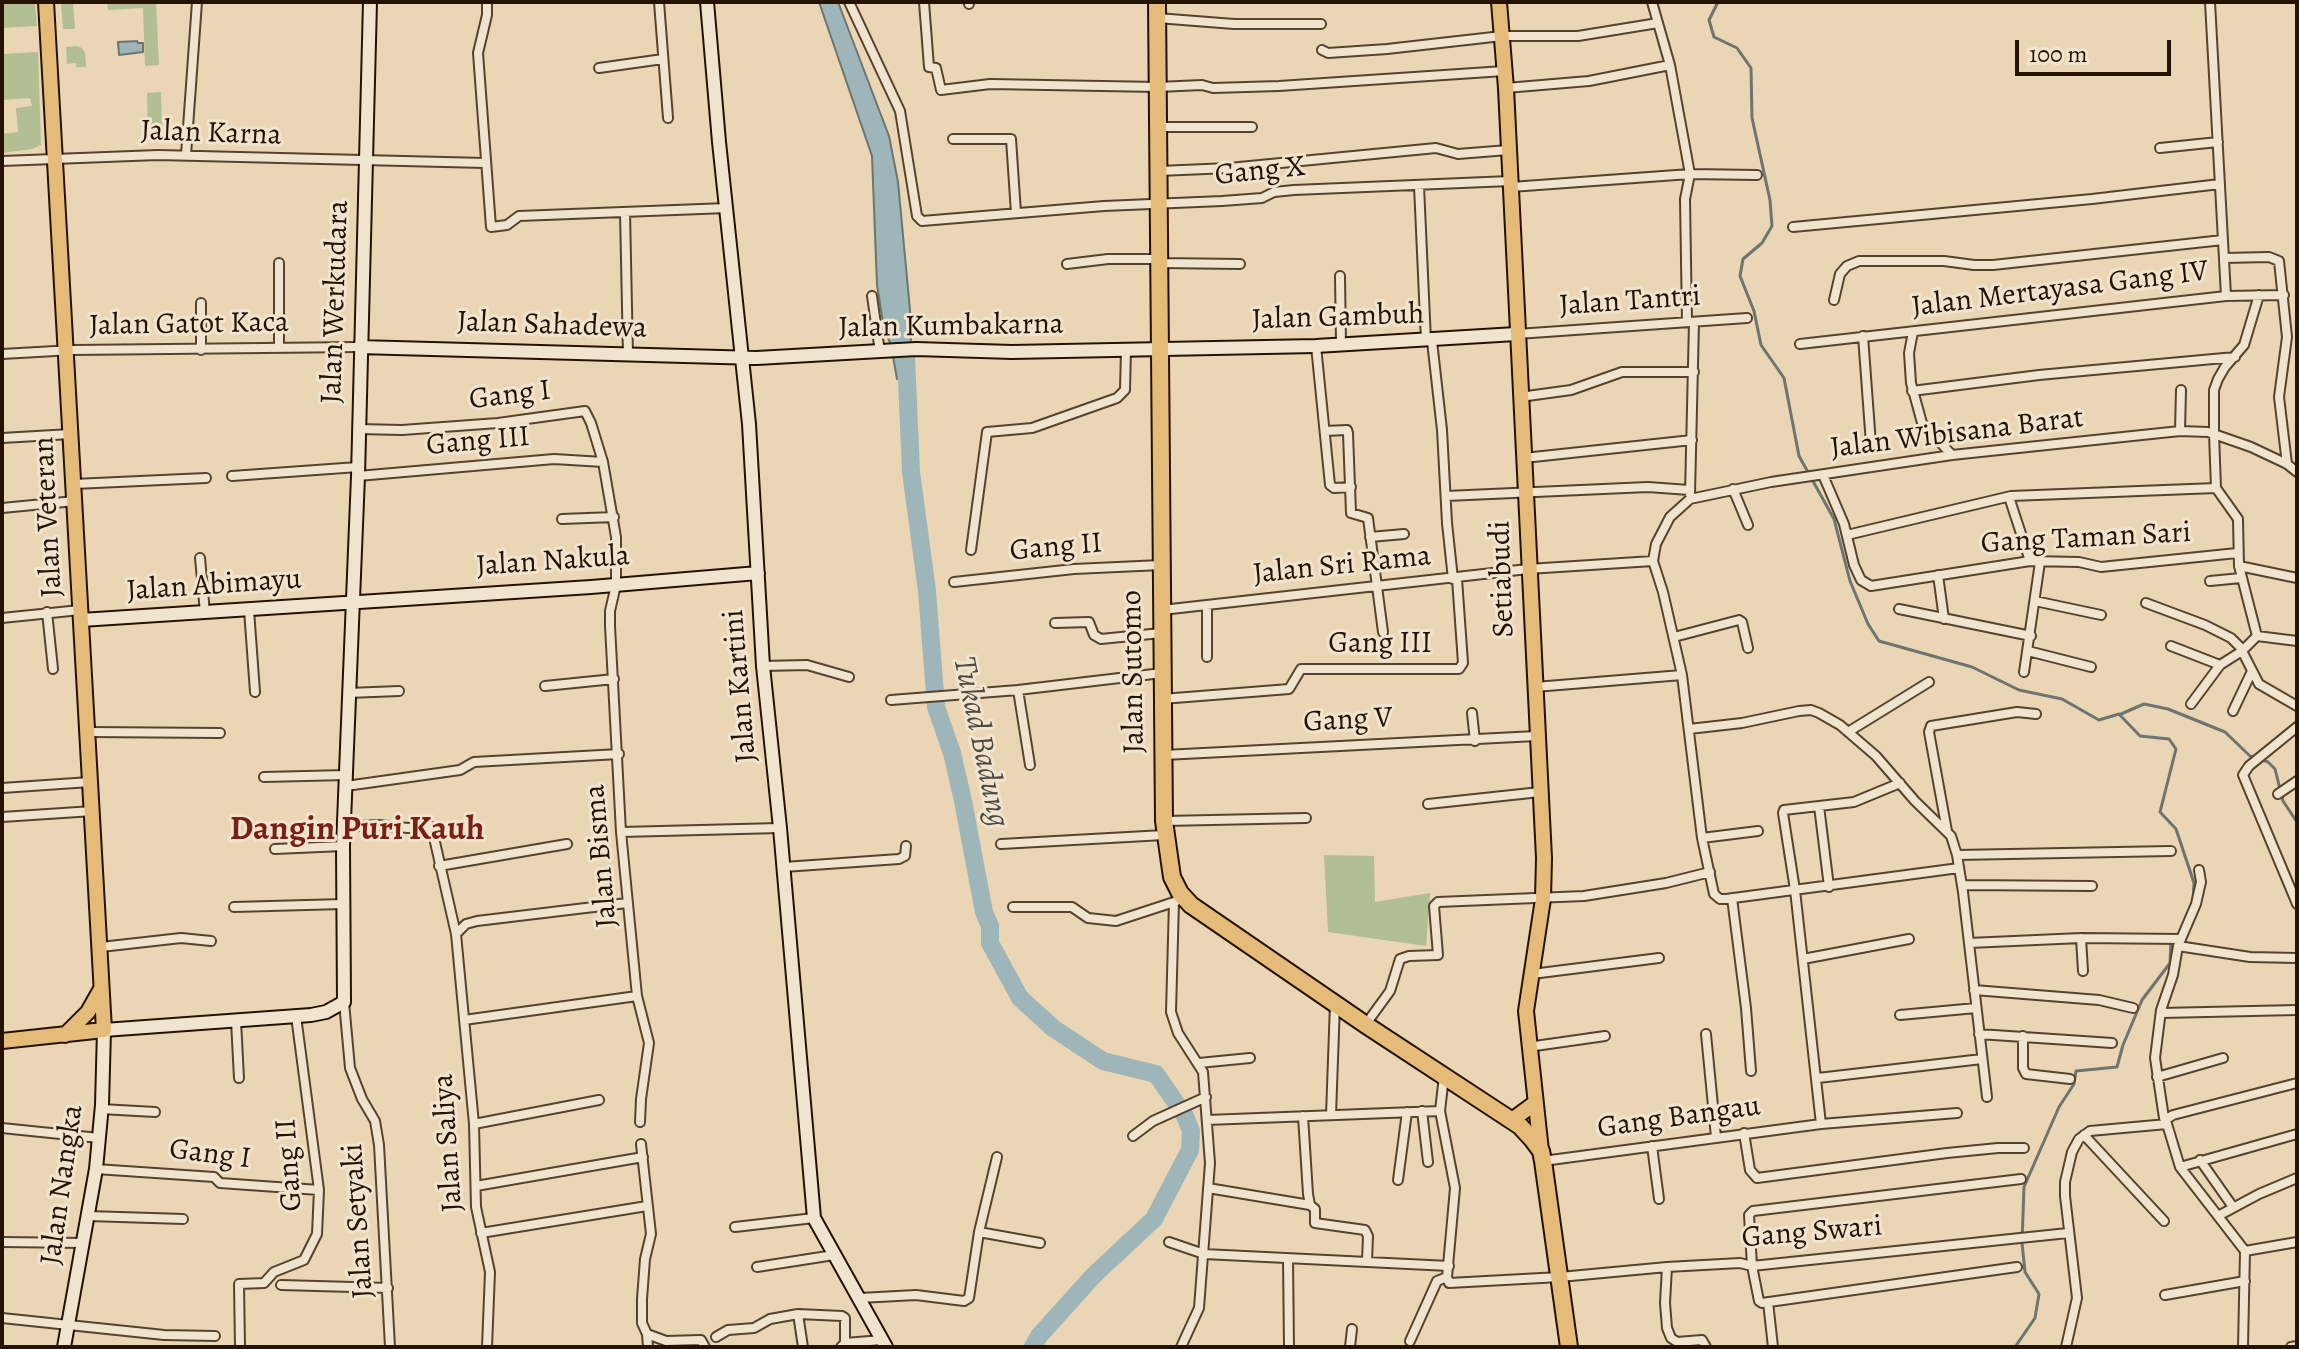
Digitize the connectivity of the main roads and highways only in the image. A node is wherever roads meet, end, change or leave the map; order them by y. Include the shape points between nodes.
1 (46, 2) edge
2 (1499, 2) edge
3 (1157, 10) edge
4 (103, 986) junction
5 (64, 1035) junction
6 (2, 1041) edge
7 (1535, 1103) junction
8 (1512, 1120) junction
9 (1542, 1156) junction
10 (1569, 1347) edge

1 - 4 main road, Jalan Veteran
2 - 7 main road, Setiabudi via 1540,792 1543,899 1526,1011
3 - 8 highway, Jalan Sutomo via 1164,828 1179,900
4 - 5 main road via 88,1012
4 - 5 main road, Jalan Veteran via 104,1030
5 - 6 main road
7 - 8 main road
7 - 9 main road, Setiabudi
8 - 9 highway
9 - 10 highway

